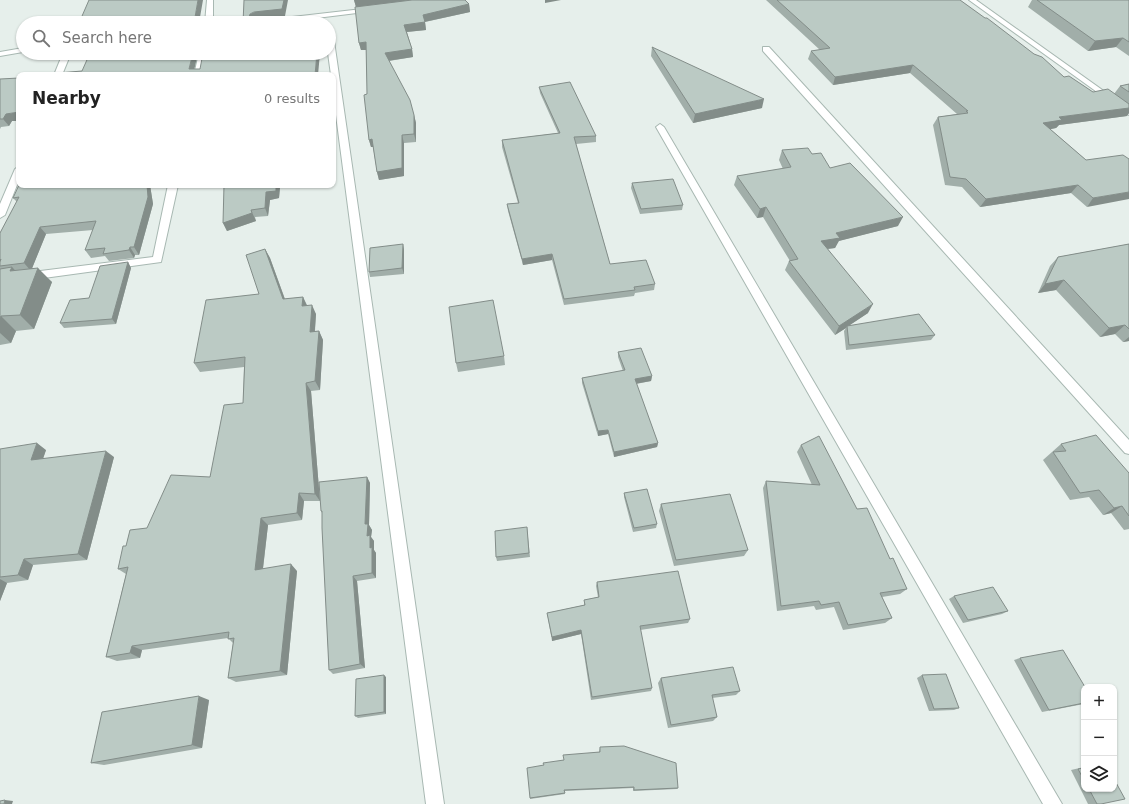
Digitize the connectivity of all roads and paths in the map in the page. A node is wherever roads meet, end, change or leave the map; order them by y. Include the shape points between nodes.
1 (210, 0) edge
2 (972, 0) edge
3 (382, 8) edge
4 (209, 16) edge
5 (336, 17) edge
6 (766, 49) dead end
7 (16, 51) edge
8 (0, 54) edge
9 (64, 60) edge
10 (201, 60) edge
11 (333, 60) edge
12 (59, 72) edge
13 (199, 72) edge
14 (334, 72) edge
15 (336, 85) edge
16 (1129, 113) edge
17 (660, 127) dead end
18 (16, 176) edge
19 (173, 188) edge
20 (0, 215) edge
21 (0, 280) edge
22 (1129, 449) edge
23 (435, 804) edge
24 (1054, 804) edge

1 - 4 street
2 - 16 street
3 - 5 street
6 - 22 street
7 - 8 street
9 - 12 street
10 - 13 street
11 - 14 street
15 - 23 street
17 - 24 street
18 - 20 street
19 - 21 street via 157,260

